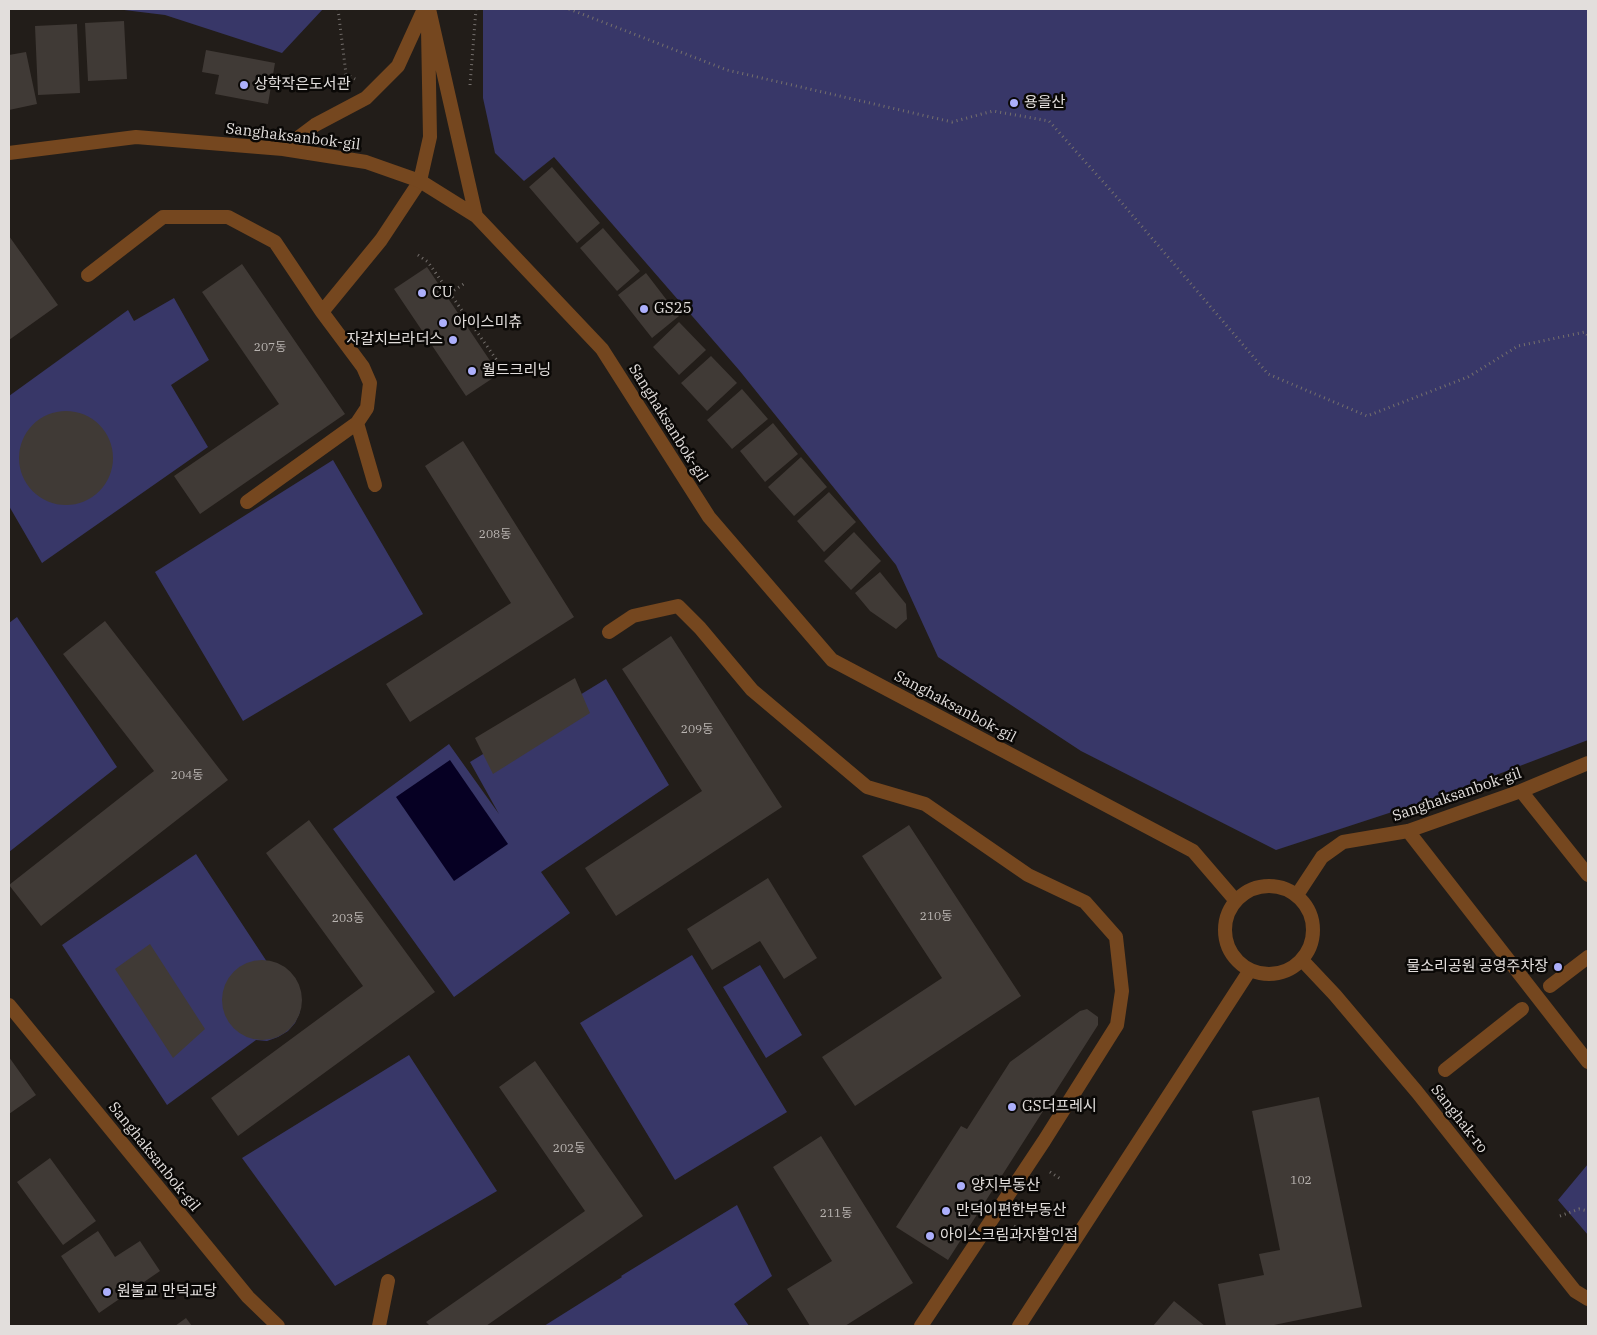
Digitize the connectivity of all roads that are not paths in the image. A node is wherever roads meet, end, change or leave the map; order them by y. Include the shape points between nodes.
1 (427, 9) edge
2 (283, 149) junction
3 (9, 153) edge
4 (420, 181) junction
5 (476, 216) junction
6 (88, 275) dead end
7 (322, 312) junction
8 (357, 423) junction
9 (375, 485) dead end
10 (247, 502) dead end
11 (610, 632) dead end
12 (1588, 763) edge
13 (1521, 791) junction
14 (1408, 831) junction
15 (1588, 875) edge
16 (1297, 895) junction
17 (1236, 901) junction
18 (1588, 957) edge
19 (1302, 960) junction
20 (1250, 970) junction
21 (1550, 986) dead end
22 (9, 1004) edge
23 (1522, 1009) dead end
24 (1588, 1062) edge
25 (1444, 1070) dead end
26 (388, 1280) dead end
27 (1588, 1299) edge
28 (278, 1326) edge
29 (379, 1326) edge
30 (921, 1326) edge
31 (1018, 1326) edge

1 - 2 street via 398,66 366,98 316,125
1 - 4 street via 430,137
1 - 5 street
2 - 3 street, Sanghaksanbok-gil via 136,137
2 - 4 street, Sanghaksanbok-gil via 366,162
4 - 5 street, Sanghaksanbok-gil
4 - 7 street via 381,240
5 - 17 street, Sanghaksanbok-gil via 602,349 709,517 832,660 1193,851
6 - 7 street via 162,217 228,217 275,242
7 - 8 street via 363,367 370,383 367,408
8 - 9 street
8 - 10 street
11 - 30 street via 633,616 678,606 752,690 867,787 925,804 1028,875 1086,902 1116,937 1122,991 1117,1025
12 - 13 street, Sanghaksanbok-gil
13 - 14 street, Sanghaksanbok-gil
13 - 15 street
14 - 16 street, Sanghaksanbok-gil via 1343,842 1322,858
14 - 24 street
16 - 17 street via 1284,888 1258,887
16 - 19 street via 1312,919 1312,941
17 - 20 street via 1229,912 1226,939 1231,952
18 - 21 street
19 - 20 street via 1278,974
19 - 27 street, Sanghak-ro via 1417,1092 1575,1291
20 - 31 street
22 - 28 street, Sanghaksanbok-gil via 248,1297
23 - 25 street
26 - 29 street

